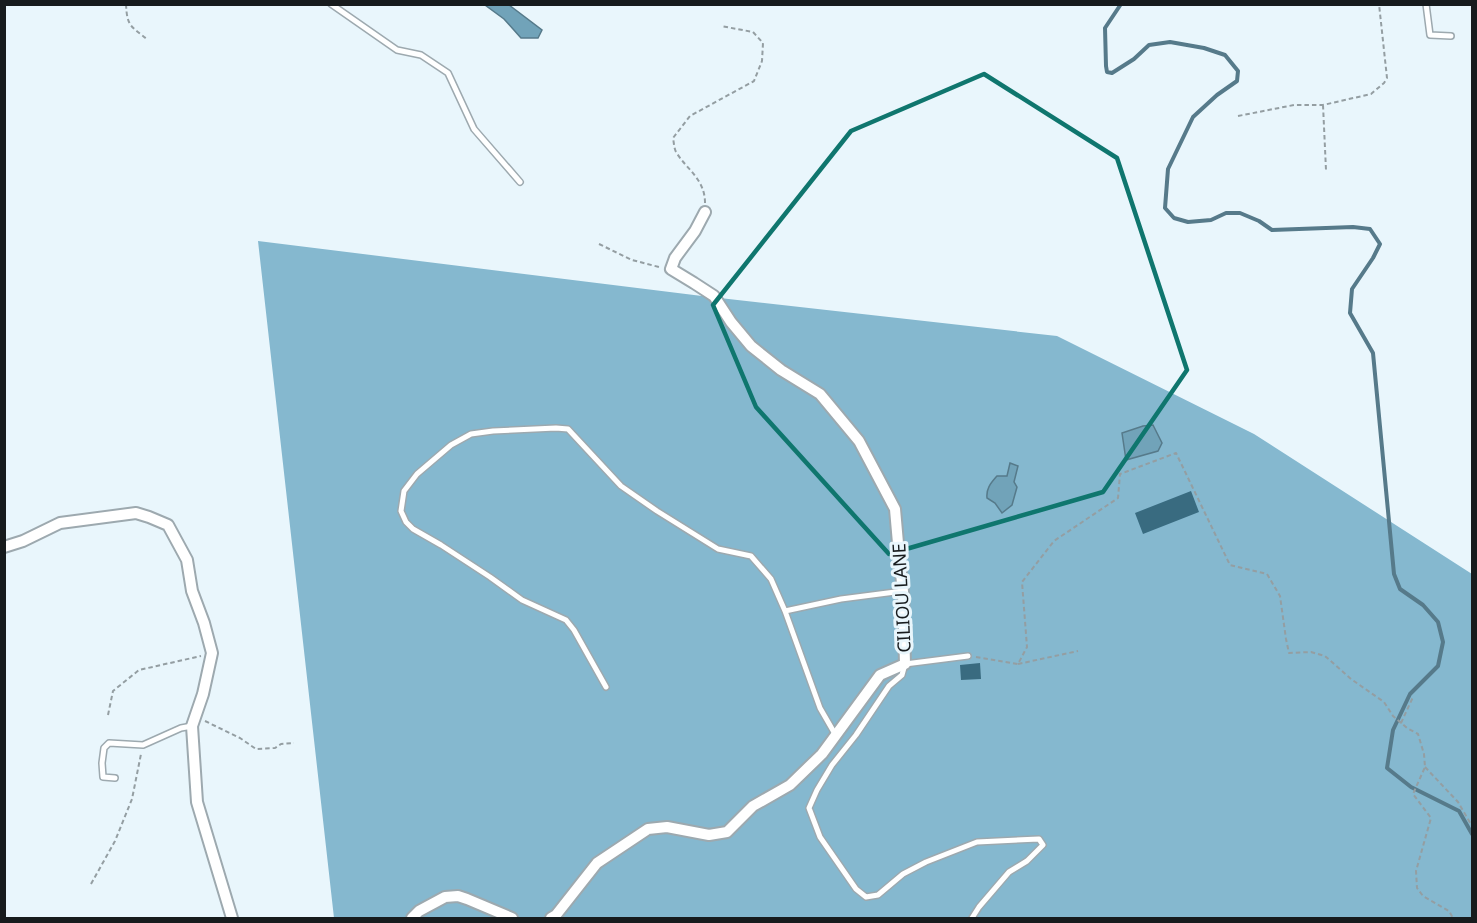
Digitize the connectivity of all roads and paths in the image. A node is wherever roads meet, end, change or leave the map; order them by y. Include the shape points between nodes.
1 (126, 4) edge
2 (332, 4) edge
3 (1379, 4) edge
4 (1426, 4) edge
5 (721, 26) dead end
6 (1450, 36) dead end
7 (148, 40) dead end
8 (1323, 105) junction
9 (1238, 116) dead end
10 (1326, 170) dead end
11 (520, 182) dead end
12 (705, 212) joint
13 (599, 244) dead end
14 (671, 269) junction
15 (4, 548) edge
16 (903, 591) junction
17 (785, 611) junction
18 (1078, 651) dead end
19 (212, 653) junction
20 (968, 656) joint
21 (905, 664) junction
22 (1018, 664) junction
23 (606, 687) dead end
24 (1413, 697) dead end
25 (196, 714) junction
26 (108, 715) dead end
27 (1401, 722) junction
28 (192, 726) junction
29 (836, 736) junction
30 (294, 742) dead end
31 (142, 745) junction
32 (1425, 767) junction
33 (115, 778) dead end
34 (1473, 826) edge
35 (91, 884) dead end
36 (232, 918) edge
37 (412, 918) edge
38 (512, 918) edge
39 (551, 918) edge
40 (972, 918) edge
41 (1453, 918) edge

1 - 7 path via 129,25
2 - 11 lane via 397,50 421,55 448,73 474,129
3 - 8 path via 1387,78 1371,94
4 - 6 lane via 1430,35
5 - 12 path via 753,32 763,43 762,61 754,81 690,116 673,138 675,151 699,179
8 - 9 path via 1294,105
8 - 10 path
12 - 14 street
13 - 14 path via 632,260
14 - 16 street, CILIOU LANE via 714,296 750,346 820,394 860,441 895,509
15 - 19 street via 60,523 136,513 168,525 187,560 192,591
16 - 17 lane
16 - 21 street, CILIOU LANE
17 - 23 lane via 771,579 750,556 718,549 621,486 568,429 471,434 451,445 417,474 404,491 401,511 406,522 522,600 566,620
17 - 29 lane via 820,708
18 - 22 path
19 - 25 street
19 - 26 path via 139,670 113,691
20 - 21 lane
20 - 22 path
21 - 29 street, CILIOU LANE via 880,675
21 - 40 lane via 902,675 889,686 832,765 809,807 820,837 856,889 866,897 878,895 903,874 926,862 977,842 1039,839 1043,845 1009,872
22 - 27 path via 1027,647 1022,582 1054,541 1118,498 1120,474 1176,453 1230,565 1267,574 1280,596 1289,653 1325,656 1384,702
24 - 27 path
25 - 28 street
25 - 30 path via 256,749
27 - 32 path via 1418,734
28 - 31 lane
28 - 36 street via 199,813
29 - 39 street, CILIOU LANE via 790,785 753,806 727,832 709,835 667,827 648,829 597,863
31 - 33 lane via 109,743 104,748 103,777
31 - 35 path via 132,799
32 - 34 path via 1458,802
32 - 41 path via 1413,794 1431,818 1416,871 1417,888
37 - 38 street via 445,897 458,896

